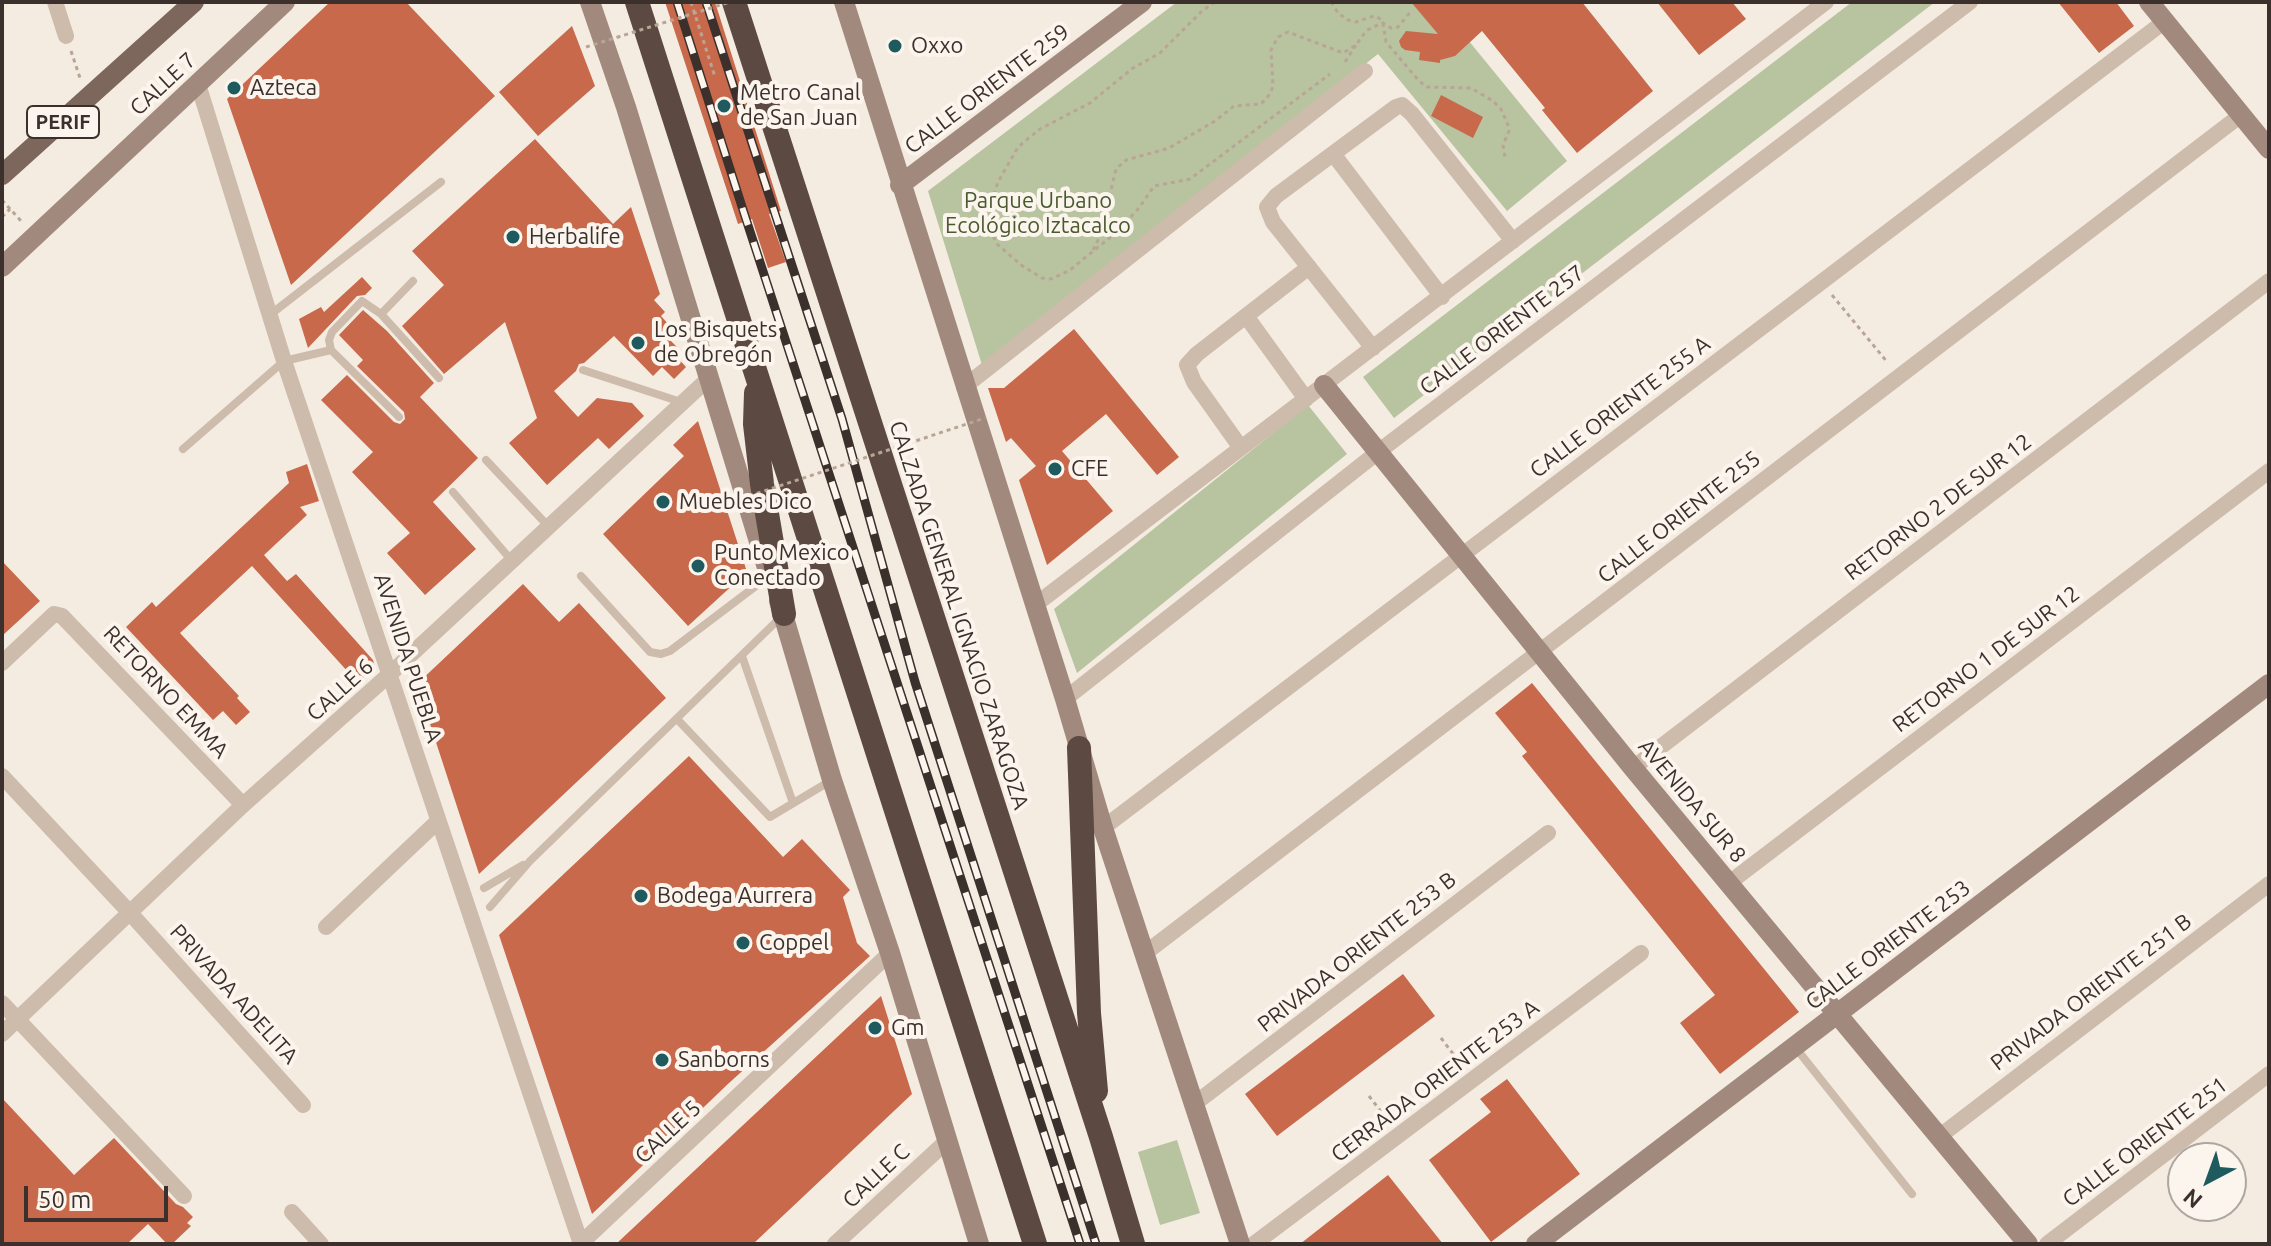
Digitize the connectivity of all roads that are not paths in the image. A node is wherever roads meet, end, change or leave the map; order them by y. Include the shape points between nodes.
1 (55, 2) edge
2 (194, 2) edge
3 (285, 2) edge
4 (590, 2) edge
5 (637, 2) edge
6 (732, 2) edge
7 (844, 2) edge
8 (1142, 2) edge
9 (1826, 2) edge
10 (1970, 2) edge
11 (2149, 2) edge
12 (2165, 21) junction
13 (66, 36) road end
14 (1365, 71) dead end
15 (198, 84) junction
16 (2241, 115) junction
17 (2269, 149) edge
18 (1334, 155) junction
19 (9, 170) edge
20 (2, 182) edge
21 (441, 182) dead end
22 (900, 185) junction
23 (1513, 241) junction
24 (2, 267) edge
25 (1309, 267) junction
26 (413, 281) dead end
27 (2269, 281) edge
28 (1442, 297) junction
29 (271, 314) junction
30 (381, 314) junction
31 (1246, 316) junction
32 (1373, 348) junction
33 (331, 350) junction
34 (284, 361) junction
35 (583, 370) dead end
36 (756, 371) junction
37 (439, 378) dead end
38 (708, 379) junction
39 (1324, 385) junction
40 (964, 387) junction
41 (1306, 399) junction
42 (682, 403) junction
43 (399, 417) dead end
44 (1241, 448) junction
45 (183, 449) dead end
46 (1378, 452) junction
47 (486, 460) dead end
48 (2269, 471) edge
49 (453, 492) dead end
50 (549, 527) junction
51 (1461, 555) junction
52 (512, 561) junction
53 (581, 576) dead end
54 (769, 576) junction
55 (1035, 605) junction
56 (784, 614) junction
57 (1539, 654) junction
58 (742, 656) junction
59 (2, 663) edge
60 (391, 673) junction
61 (2269, 684) edge
62 (1065, 699) junction
63 (677, 719) junction
64 (1079, 748) junction
65 (1633, 768) junction
66 (2, 776) edge
67 (832, 780) junction
68 (793, 803) junction
69 (243, 805) junction
70 (438, 821) junction
71 (1103, 828) junction
72 (1548, 833) dead end
73 (530, 861) junction
74 (1729, 883) junction
75 (2269, 884) edge
76 (484, 888) dead end
77 (490, 907) dead end
78 (131, 914) junction
79 (326, 927) dead end
80 (890, 953) junction
81 (1641, 953) dead end
82 (1144, 954) junction
83 (2, 1003) edge
84 (1839, 1013) junction
85 (18, 1020) junction
86 (2, 1034) edge
87 (1795, 1047) junction
88 (2269, 1074) edge
89 (303, 1105) dead end
90 (1193, 1105) junction
91 (1940, 1136) junction
92 (1101, 1137) junction
93 (947, 1141) junction
94 (1912, 1194) dead end
95 (184, 1196) dead end
96 (292, 1212) dead end
97 (321, 1244) edge
98 (581, 1244) edge
99 (835, 1244) edge
100 (979, 1244) edge
101 (1035, 1244) edge
102 (1133, 1244) edge
103 (1240, 1244) edge
104 (1254, 1244) edge
105 (1536, 1244) edge
106 (2028, 1244) edge
107 (2047, 1244) edge

1 - 13 street
2 - 19 main road, CALLE 7 / PERIF
3 - 15 main road, CALLE 7
4 - 38 main road
5 - 36 highway
6 - 92 highway, CALZADA GENERAL IGNACIO ZARAGOZA
7 - 22 main road
8 - 22 main road, CALLE ORIENTE 259
9 - 23 street
10 - 46 street, CALLE ORIENTE 257
11 - 12 main road
12 - 16 main road
12 - 51 street, CALLE ORIENTE 255 A
14 - 40 street
15 - 24 main road, CALLE 7
15 - 29 street, AVENIDA PUEBLA
16 - 17 main road
16 - 57 street, CALLE ORIENTE 255
18 - 23 street via 1402,105
18 - 25 street via 1267,207
18 - 28 street
19 - 20 main road, CALLE 7 / PERIF
21 - 29 lane
22 - 40 main road
23 - 28 street
25 - 31 street
25 - 32 street
26 - 30 lane
27 - 65 street, RETORNO 2 DE SUR 12
28 - 32 street
29 - 34 street, AVENIDA PUEBLA
30 - 33 lane via 362,301 332,332
30 - 37 lane
31 - 41 street
31 - 44 street via 1187,365
32 - 39 street
33 - 34 lane
33 - 43 lane
34 - 45 lane
34 - 60 street, AVENIDA PUEBLA
35 - 42 lane
36 - 56 highway via 755,424
36 - 101 highway
38 - 42 street, CALLE 6
38 - 54 main road
39 - 41 street
39 - 46 main road, AVENIDA SUR 8
40 - 55 main road
41 - 44 street
42 - 50 street, CALLE 6
44 - 55 street
46 - 51 main road, AVENIDA SUR 8
46 - 62 street, CALLE ORIENTE 257
47 - 50 lane
48 - 74 street, RETORNO 1 DE SUR 12
49 - 52 lane
50 - 52 street, CALLE 6
51 - 57 main road, AVENIDA SUR 8
51 - 71 street, CALLE ORIENTE 255 A
52 - 60 street, CALLE 6
53 - 54 lane via 650,652 661,654
54 - 56 main road
55 - 62 main road
56 - 58 lane
56 - 67 main road
57 - 65 main road, AVENIDA SUR 8
57 - 82 street, CALLE ORIENTE 255
58 - 63 lane
58 - 68 lane
59 - 69 street, RETORNO EMMA via 54,614 62,616
60 - 69 street, CALLE 6
60 - 70 street, AVENIDA PUEBLA
61 - 84 main road, CALLE ORIENTE 253
62 - 64 main road
63 - 68 lane via 770,817
63 - 73 lane
64 - 71 main road
64 - 92 highway via 1089,1013
65 - 74 main road, AVENIDA SUR 8
66 - 78 street, PRIVADA ADELITA
67 - 68 lane
67 - 80 main road
69 - 78 street, CALLE 6
70 - 79 street
70 - 98 street, AVENIDA PUEBLA
71 - 82 main road
72 - 90 street, PRIVADA ORIENTE 253 B
73 - 76 lane
73 - 77 lane
74 - 84 main road, AVENIDA SUR 8
75 - 91 street, PRIVADA ORIENTE 251 B
78 - 85 street, CALLE 6
78 - 89 street, PRIVADA ADELITA
80 - 93 main road
80 - 98 street, CALLE 5
81 - 104 street, CERRADA ORIENTE 253 A
82 - 90 main road
83 - 85 street
84 - 87 main road, CALLE ORIENTE 253
84 - 91 main road, AVENIDA SUR 8
85 - 86 street, CALLE 6
85 - 95 street
87 - 94 lane
87 - 105 main road, CALLE ORIENTE 253
88 - 107 street, CALLE ORIENTE 251
90 - 103 main road
91 - 106 main road, AVENIDA SUR 8
92 - 102 highway, CALZADA GENERAL IGNACIO ZARAGOZA
93 - 99 street, CALLE C
93 - 100 main road
96 - 97 street

